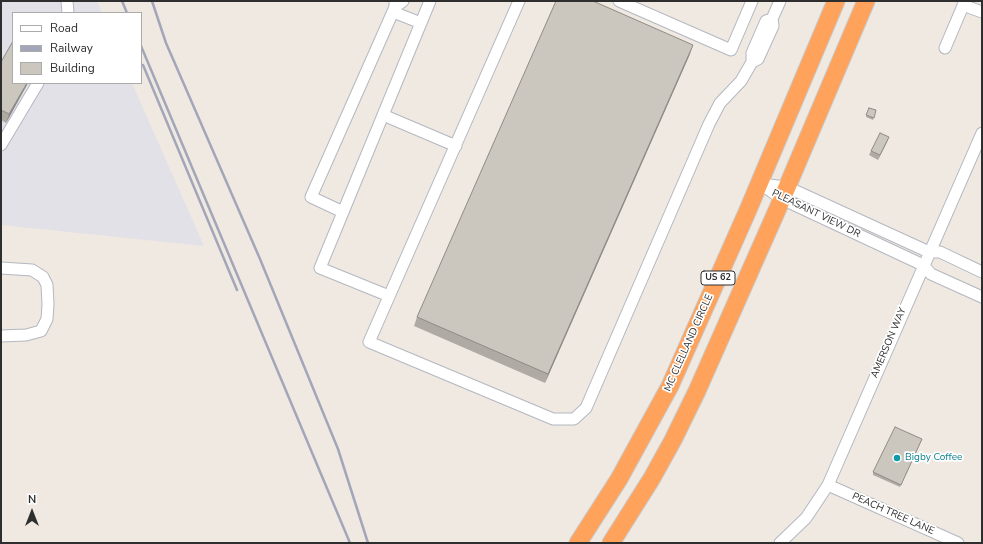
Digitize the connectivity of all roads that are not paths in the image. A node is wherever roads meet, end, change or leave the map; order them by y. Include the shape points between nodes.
1 (67, 1) edge
2 (430, 1) edge
3 (520, 1) edge
4 (619, 1) edge
5 (752, 1) edge
6 (780, 1) edge
7 (836, 1) edge
8 (866, 1) edge
9 (964, 3) edge
10 (397, 5) edge
11 (68, 12) edge
12 (982, 12) edge
13 (421, 23) junction
14 (945, 48) dead end
15 (37, 84) edge
16 (383, 115) junction
17 (982, 133) edge
18 (1, 144) edge
19 (456, 146) junction
20 (759, 183) junction
21 (785, 193) junction
22 (343, 212) junction
23 (929, 252) junction
24 (923, 265) junction
25 (1, 268) edge
26 (982, 272) edge
27 (389, 296) junction
28 (982, 297) edge
29 (1, 336) edge
30 (828, 485) junction
31 (578, 543) edge
32 (611, 543) edge
33 (780, 543) edge
34 (958, 543) edge

1 - 11 street
2 - 13 street
3 - 19 street
4 - 5 street via 731,50
6 - 27 street via 772,19 766,21 752,53 752,62 741,81 720,103 708,124 586,408 574,419 553,420 369,342
7 - 20 highway, MC CLELLAND CIRCLE / US 62
8 - 21 highway, US 62
9 - 12 street
9 - 14 street
10 - 13 street
10 - 22 street via 310,197
13 - 16 street
15 - 18 street
16 - 19 street
16 - 22 street
17 - 23 street, AMERSON WAY
19 - 27 street
20 - 21 street, PLEASANT VIEW DR
20 - 31 highway, MC CLELLAND CIRCLE / US 62 via 670,386 620,479
21 - 23 street, PLEASANT VIEW DR
21 - 24 street, PLEASANT VIEW DR
21 - 32 highway, US 62 via 676,434
22 - 27 street via 320,268
23 - 24 street, AMERSON WAY
23 - 26 street, PLEASANT VIEW DR via 940,252
24 - 28 street, PLEASANT VIEW DR via 931,274
24 - 30 street, AMERSON WAY
25 - 29 street via 32,270 44,276 48,304 47,319 41,331 26,335
30 - 33 street, AMERSON WAY via 806,518
30 - 34 street, PEACH TREE LANE

